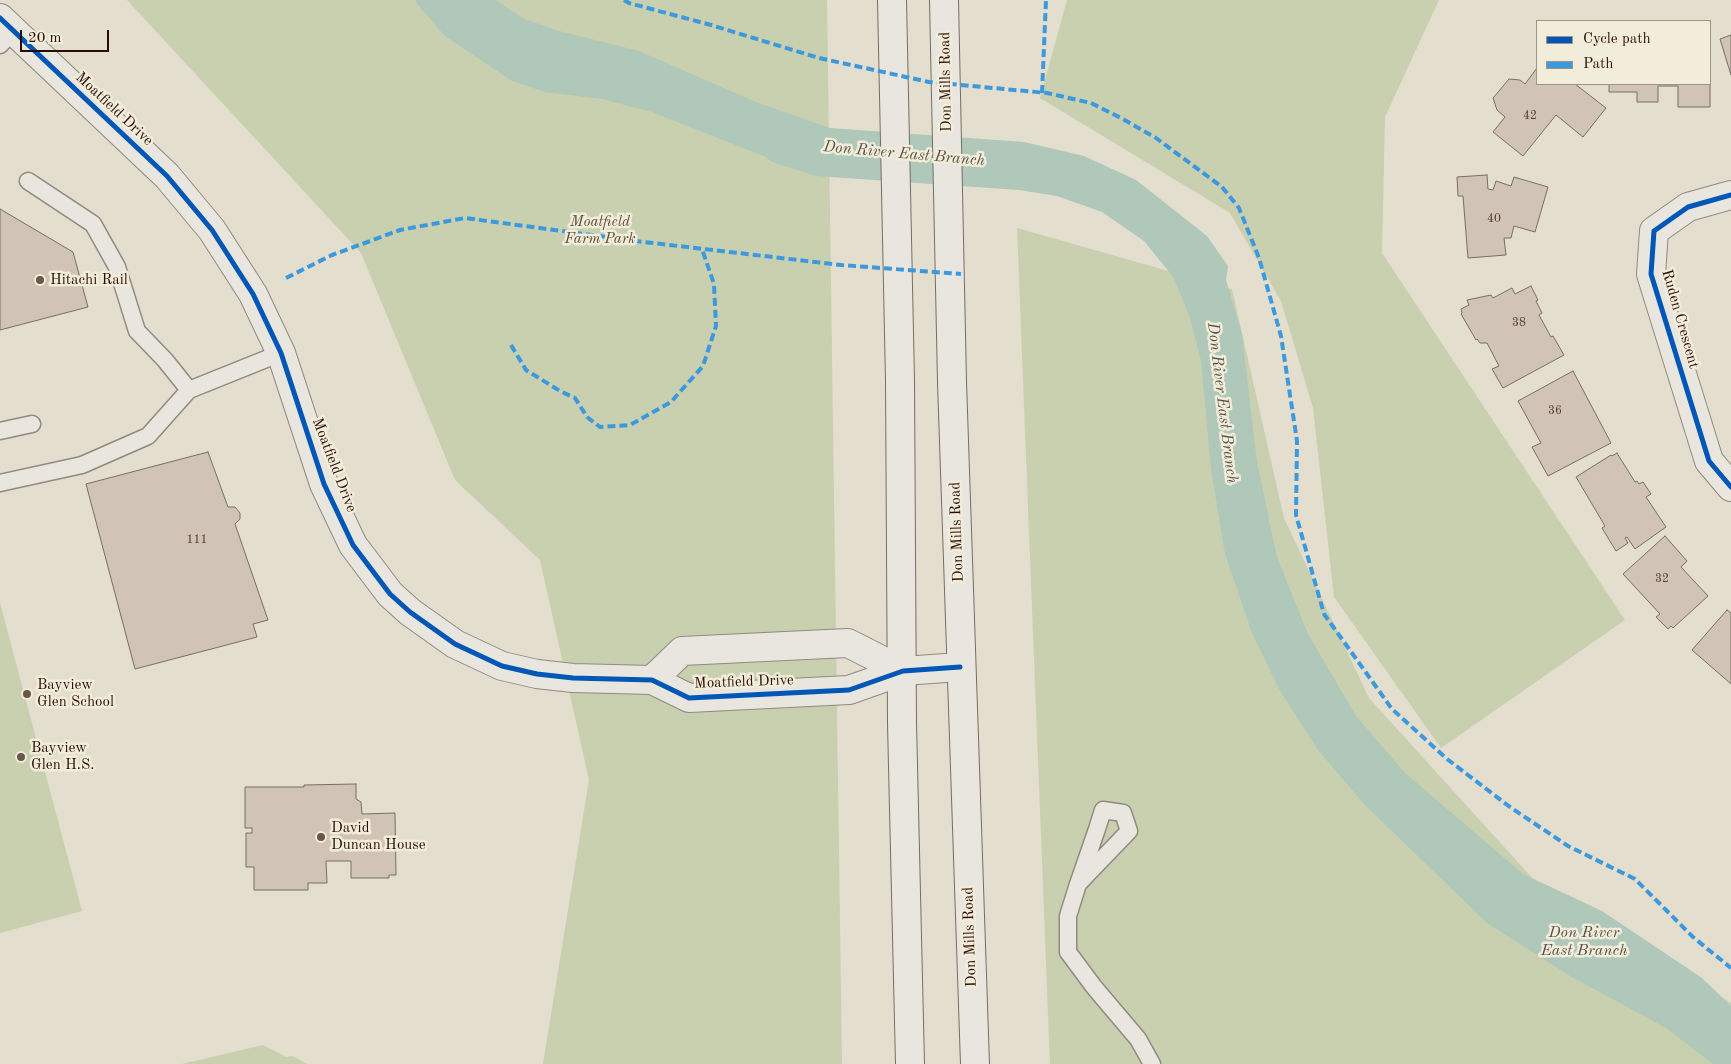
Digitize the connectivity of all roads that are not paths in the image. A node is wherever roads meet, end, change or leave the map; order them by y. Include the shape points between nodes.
1 (892, 0) edge
2 (944, 0) edge
3 (4, 31) edge
4 (28, 181) dead end
5 (1731, 195) edge
6 (281, 353) junction
7 (189, 390) junction
8 (32, 424) dead end
9 (0, 431) edge
10 (0, 483) edge
11 (1731, 487) edge
12 (960, 667) junction
13 (903, 671) junction
14 (652, 680) junction
15 (1078, 884) dead end
16 (910, 1064) edge
17 (975, 1064) edge
18 (1152, 1064) edge

1 - 13 main road
2 - 12 main road, Don Mills Road
3 - 6 main road, Moatfield Drive via 167,176 212,230 253,294
4 - 7 lane via 93,224 117,267 137,331
5 - 11 main road, Ruden Crescent via 1688,207 1654,232 1651,274 1709,461
6 - 7 lane
6 - 14 main road, Moatfield Drive via 324,484 353,546 390,594 410,612 455,644 502,666 573,678
7 - 10 lane via 148,436 82,465
8 - 9 lane
12 - 13 main road, Moatfield Drive
12 - 17 main road, Don Mills Road
13 - 14 main road, Moatfield Drive via 849,690 688,698
13 - 14 main road via 848,643 682,651
13 - 16 main road
15 - 18 lane via 1068,916 1068,952 1138,1039

